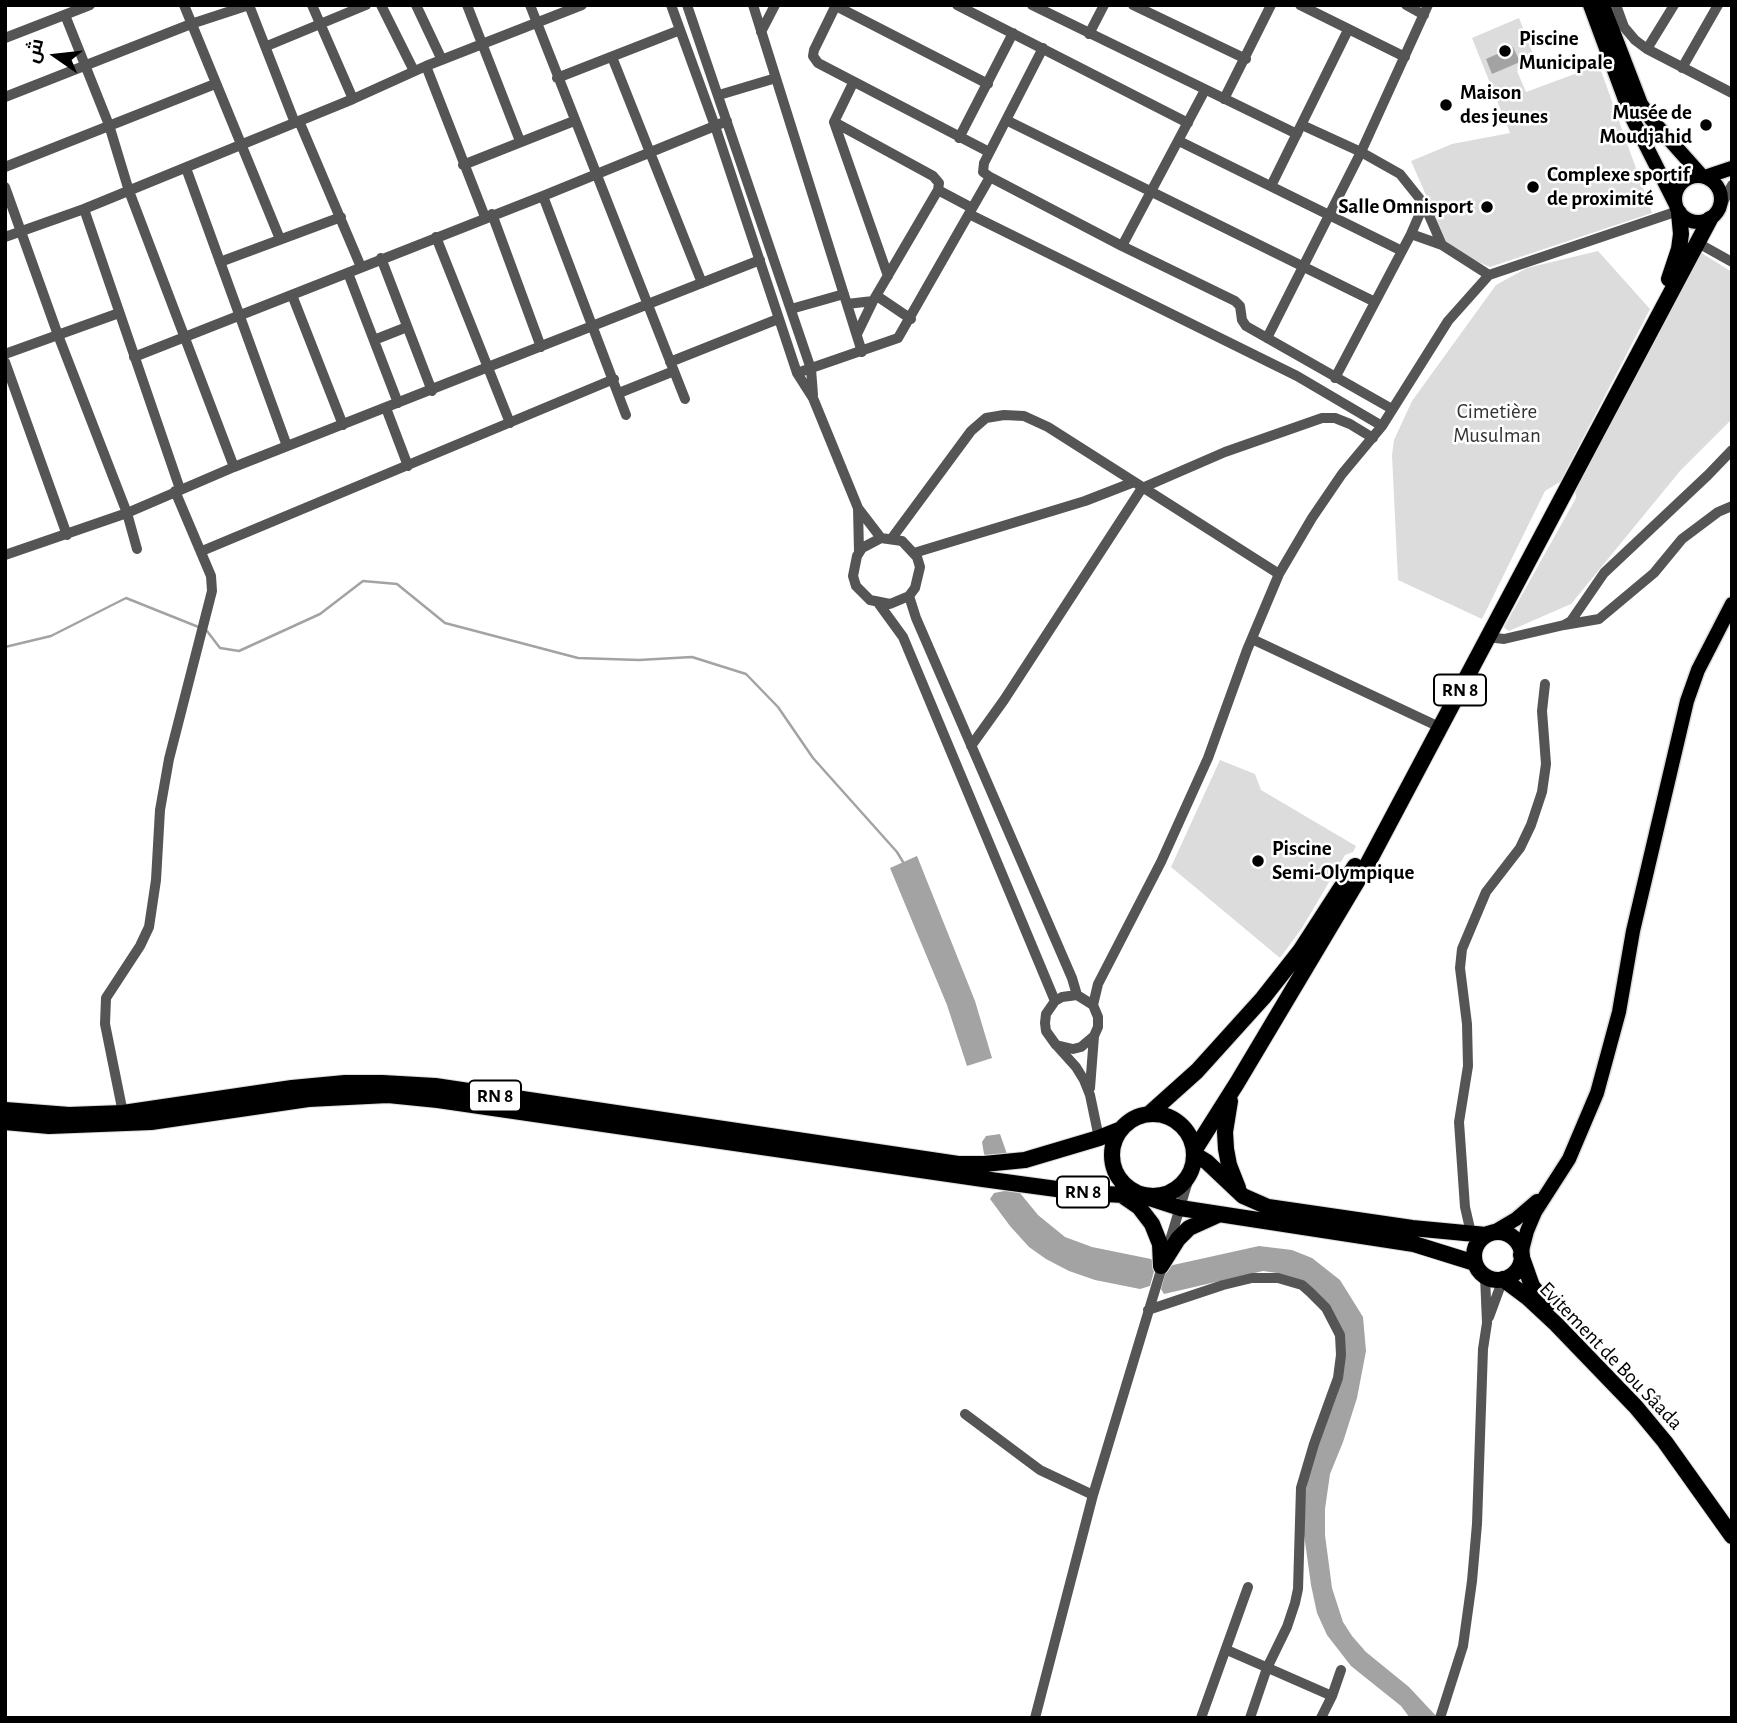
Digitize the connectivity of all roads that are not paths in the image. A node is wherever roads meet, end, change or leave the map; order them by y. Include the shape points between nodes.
1 (90, 5) edge
2 (184, 5) edge
3 (249, 5) edge
4 (312, 5) edge
5 (366, 5) edge
6 (381, 5) edge
7 (416, 5) edge
8 (467, 5) edge
9 (530, 5) edge
10 (582, 5) edge
11 (671, 5) edge
12 (687, 5) edge
13 (775, 5) edge
14 (836, 5) edge
15 (957, 5) edge
16 (1032, 5) edge
17 (1104, 5) edge
18 (1133, 5) edge
19 (1271, 5) edge
20 (1300, 5) edge
21 (1406, 5) edge
22 (1590, 5) edge
23 (1603, 5) edge
24 (1616, 5) edge
25 (1674, 5) edge
26 (1718, 5) edge
27 (755, 6) edge
28 (1426, 10) edge
29 (65, 15) junction
30 (537, 23) junction
31 (191, 24) junction
32 (320, 24) junction
33 (680, 30) junction
34 (1348, 30) junction
35 (761, 32) junction
36 (1013, 33) junction
37 (1089, 34) junction
38 (5, 38) edge
39 (483, 44) junction
40 (267, 47) junction
41 (1043, 48) junction
42 (1647, 49) junction
43 (612, 57) junction
44 (1405, 57) junction
45 (1245, 59) junction
46 (442, 60) junction
47 (86, 65) junction
48 (426, 66) junction
49 (1682, 68) junction
50 (414, 71) junction
51 (557, 78) junction
52 (776, 78) junction
53 (853, 83) junction
54 (215, 84) junction
55 (988, 84) junction
56 (1205, 90) junction
57 (1732, 93) edge
58 (719, 95) junction
59 (5, 97) edge
60 (353, 99) junction
61 (1224, 99) junction
62 (1006, 120) junction
63 (575, 121) junction
64 (727, 121) junction
65 (297, 122) junction
66 (834, 122) junction
67 (1188, 123) junction
68 (109, 125) junction
69 (715, 126) junction
70 (1300, 130) junction
71 (959, 138) junction
72 (520, 141) junction
73 (1179, 141) junction
74 (240, 145) junction
75 (650, 152) junction
76 (989, 152) junction
77 (1361, 152) junction
78 (463, 165) junction
79 (5, 167) edge
80 (186, 168) junction
81 (1732, 168) edge
82 (597, 173) junction
83 (1703, 176) junction
84 (990, 177) junction
85 (1732, 185) edge
86 (1271, 186) junction
87 (5, 187) edge
88 (938, 190) junction
89 (129, 191) junction
90 (1152, 192) junction
91 (543, 196) junction
92 (1424, 204) junction
93 (84, 209) junction
94 (1677, 209) junction
95 (970, 211) junction
96 (1720, 211) edge
97 (1329, 214) junction
98 (488, 216) junction
99 (341, 217) junction
100 (22, 232) junction
101 (1412, 234) junction
102 (5, 237) edge
103 (436, 237) junction
104 (280, 239) junction
105 (1698, 243) junction
106 (1442, 245) junction
107 (1122, 246) junction
108 (1402, 251) junction
109 (381, 258) junction
110 (760, 260) junction
111 (220, 262) junction
112 (1732, 262) edge
113 (362, 267) junction
114 (1303, 267) junction
115 (348, 273) junction
116 (1489, 275) junction
117 (888, 276) junction
118 (702, 283) junction
119 (292, 295) junction
120 (875, 298) junction
121 (846, 299) junction
122 (1375, 302) junction
123 (648, 305) junction
124 (791, 310) junction
125 (119, 313) junction
126 (239, 316) junction
127 (778, 319) junction
128 (911, 319) junction
129 (407, 327) junction
130 (594, 327) junction
131 (857, 334) junction
132 (58, 335) junction
133 (186, 337) junction
134 (1267, 338) junction
135 (374, 340) junction
136 (541, 347) junction
137 (862, 352) junction
138 (5, 355) edge
139 (134, 357) junction
140 (5, 362) edge
141 (672, 367) junction
142 (487, 368) junction
143 (811, 369) junction
144 (797, 373) junction
145 (1335, 378) junction
146 (614, 379) junction
147 (432, 391) junction
148 (619, 393) junction
149 (685, 398) dead end
150 (813, 398) junction
151 (398, 403) junction
152 (386, 408) junction
153 (1392, 409) junction
154 (626, 415) dead end
155 (510, 423) junction
156 (343, 425) junction
157 (1382, 426) junction
158 (1373, 438) junction
159 (287, 446) junction
160 (1732, 450) edge
161 (408, 466) junction
162 (234, 467) junction
163 (1138, 485) junction
164 (178, 490) junction
165 (1732, 506) edge
166 (858, 508) junction
167 (127, 513) junction
168 (66, 535) junction
169 (887, 538) junction
170 (138, 549) dead end
171 (202, 551) junction
172 (859, 552) junction
173 (914, 553) junction
174 (5, 555) edge
175 (1279, 574) junction
176 (909, 596) junction
177 (879, 604) junction
178 (1732, 604) edge
179 (1564, 625) junction
180 (1488, 637) junction
181 (1252, 639) junction
182 (1545, 684) dead end
183 (1433, 724) junction
184 (971, 746) junction
185 (1077, 995) junction
186 (1055, 1001) junction
187 (1093, 1005) junction
188 (1094, 1036) junction
189 (1056, 1045) junction
190 (1237, 1083) junction
191 (1090, 1095) junction
192 (5, 1110) edge
193 (123, 1113) junction
194 (1149, 1114) junction
195 (5, 1122) edge
196 (1119, 1130) junction
197 (1099, 1138) junction
198 (1194, 1152) junction
199 (1191, 1171) junction
200 (983, 1172) junction
201 (1546, 1193) junction
202 (1121, 1195) junction
203 (1143, 1196) junction
204 (1243, 1196) junction
205 (1180, 1208) junction
206 (1222, 1213) junction
207 (1484, 1233) junction
208 (1521, 1254) junction
209 (1161, 1266) junction
210 (1480, 1269) junction
211 (1503, 1279) junction
212 (1148, 1310) junction
213 (1487, 1323) junction
214 (965, 1414) dead end
215 (1093, 1495) junction
216 (1732, 1518) edge
217 (1732, 1536) edge
218 (1248, 1587) dead end
219 (1227, 1650) junction
220 (1267, 1668) junction
221 (1341, 1670) dead end
222 (1332, 1696) junction
223 (1442, 1714) edge
224 (1035, 1718) edge
225 (1201, 1718) edge
226 (1250, 1718) edge
227 (1321, 1718) edge

1 - 29 street
2 - 31 street
3 - 31 street
3 - 40 street
4 - 32 street
5 - 32 street
6 - 50 street
7 - 46 street
8 - 39 street
9 - 30 street
10 - 30 street
11 - 33 street
12 - 58 street
13 - 35 street
14 - 53 street via 813,55 818,63
14 - 55 street
15 - 36 street
16 - 37 street
17 - 37 street
18 - 45 street
19 - 45 street
20 - 34 street
21 - 28 street
22 - 94 main road via 1631,116
23 - 83 main road via 1651,120
24 - 42 street via 1624,27
25 - 42 street
26 - 49 street
27 - 35 street
28 - 44 street
29 - 38 street
29 - 47 street
30 - 39 street
30 - 51 street
31 - 47 street
31 - 54 street
32 - 40 street
32 - 60 street
33 - 43 street
33 - 69 street
34 - 44 street
34 - 70 street
35 - 52 street
36 - 41 street
36 - 55 street
37 - 56 street
39 - 46 street
39 - 72 street
40 - 65 street
41 - 62 street
41 - 67 street
42 - 49 street
43 - 51 street
43 - 75 street
44 - 77 street
45 - 61 street
46 - 48 street
47 - 59 street
47 - 68 street
48 - 50 street
48 - 78 street
49 - 57 street
50 - 60 street
51 - 63 street
52 - 58 street
52 - 121 street
53 - 66 street
53 - 71 street
54 - 68 street
54 - 74 street
55 - 71 street
56 - 61 street
56 - 67 street
58 - 64 street
60 - 65 street
61 - 70 street
62 - 76 street
62 - 90 street
63 - 72 street
63 - 82 street
64 - 69 street
64 - 124 street
65 - 74 street
65 - 99 street
66 - 88 street via 933,176
66 - 117 street
67 - 73 street
68 - 79 street
68 - 89 street
69 - 75 street
69 - 110 street
70 - 77 street
70 - 86 street
71 - 76 street
72 - 78 street
73 - 86 street
73 - 90 street
74 - 80 street
74 - 104 street
75 - 82 street
75 - 118 street
76 - 84 street via 983,169
77 - 92 street via 1400,174
77 - 97 street
78 - 98 street
80 - 89 street
80 - 111 street
81 - 83 main road
82 - 91 street
82 - 123 street
83 - 94 main road via 1681,183 1675,196
83 - 96 main road via 1718,186
84 - 95 street
84 - 107 street
85 - 96 street
86 - 97 street
87 - 100 street
88 - 95 street
88 - 117 street
89 - 93 street
89 - 133 street
90 - 107 street
90 - 114 street
91 - 98 street
91 - 130 street
92 - 101 street
92 - 106 street
93 - 100 street
93 - 125 street
94 - 96 main road via 1695,223
94 - 116 street
94 - 183 highway, RN 8 via 1681,234 1668,280
95 - 128 street
95 - 157 street via 1297,376
96 - 105 highway, RN 8
97 - 108 street
97 - 114 street
98 - 103 street
98 - 136 street
99 - 104 street
99 - 113 street
100 - 102 street
100 - 132 street
101 - 106 street
101 - 108 street
103 - 109 street
103 - 142 street
104 - 111 street
105 - 112 street
105 - 180 highway, RN 8
106 - 116 street
107 - 134 street via 1235,301 1246,326
108 - 122 street
109 - 113 street
109 - 129 street
110 - 118 street
110 - 127 street
111 - 126 street
113 - 115 street
114 - 122 street
114 - 134 street
115 - 119 street
115 - 135 street
116 - 153 street via 1448,321
117 - 120 street
118 - 123 street
119 - 126 street
119 - 156 street
120 - 121 street
120 - 128 street
120 - 131 street
121 - 124 street
121 - 131 street
122 - 145 street
123 - 130 street
123 - 141 street
124 - 143 street
125 - 132 street
125 - 139 street
126 - 133 street
126 - 159 street
127 - 141 street
127 - 144 street
128 - 137 street via 898,338
129 - 135 street
129 - 147 street
130 - 136 street
130 - 146 street
131 - 137 street
132 - 138 street
132 - 167 street
133 - 139 street
133 - 162 street
134 - 145 street
135 - 151 street
136 - 142 street
137 - 143 street
139 - 164 street
140 - 168 street
141 - 148 street
141 - 149 street
142 - 147 street
142 - 155 street
143 - 144 street
143 - 150 street
144 - 150 street
145 - 153 street
146 - 148 street
146 - 155 street
147 - 151 street
148 - 154 street
150 - 166 street
151 - 152 street
152 - 156 street
152 - 161 street
153 - 157 street
155 - 161 street
156 - 159 street
157 - 158 street
158 - 163 street via 1335,418 1322,418
158 - 175 street via 1342,474
159 - 162 street
160 - 179 street via 1604,573
161 - 171 street
162 - 164 street
163 - 169 street via 1024,416 986,418
163 - 173 street
163 - 175 street
163 - 184 street
164 - 167 street
164 - 171 street
165 - 179 street via 1682,539 1654,573 1600,619
166 - 169 street
166 - 172 street
167 - 168 street
167 - 170 street
168 - 174 street
169 - 172 street via 871,541
169 - 173 street via 902,541
171 - 193 street via 212,591 164,785 149,927 111,988 104,1009
172 - 177 street via 853,566 856,586
173 - 176 street via 919,578
175 - 181 street
176 - 177 street
176 - 184 street
177 - 186 street via 903,637
178 - 201 main road via 1687,701 1597,1093 1569,1159
179 - 180 street via 1504,639
180 - 190 highway, RN 8 via 1367,865
181 - 183 street
181 - 187 street via 1208,758 1098,984
182 - 207 street via 1542,792 1520,848 1486,892 1462,949 1468,1066 1460,1122 1465,1207
183 - 194 highway, RN 8 via 1360,858 1300,950 1226,1040
184 - 185 street
185 - 186 street
185 - 187 street
186 - 189 street via 1045,1023
187 - 188 street via 1098,1017
188 - 189 street via 1073,1049
188 - 191 street
189 - 191 street via 1076,1067
190 - 198 highway, RN 8
190 - 204 highway via 1227,1115 1226,1149
191 - 197 street
192 - 193 highway, RN 8
193 - 200 highway, RN 8 via 345,1083 435,1086 958,1164
194 - 196 highway via 1132,1119
194 - 198 highway via 1174,1119 1184,1127
195 - 200 highway, RN 8 via 49,1126 151,1122 308,1099 388,1095
196 - 197 highway, RN 8
196 - 203 highway via 1112,1164 1123,1184
197 - 200 highway, RN 8
198 - 199 highway
198 - 204 highway
199 - 203 highway via 1171,1193
199 - 205 street
200 - 202 highway, RN 8 via 1023,1183
201 - 207 main road via 1517,1219
201 - 208 main road
202 - 203 highway, RN 8
202 - 209 highway via 1139,1207 1152,1224 1160,1244
203 - 205 highway
204 - 207 highway via 1268,1207 1412,1228
205 - 206 highway
205 - 209 street
206 - 209 highway via 1189,1228
206 - 210 highway via 1415,1244
207 - 208 highway via 1509,1235
207 - 210 highway via 1476,1247
208 - 211 highway via 1516,1271
208 - 216 highway, Evitement de Bou Sâada via 1542,1300 1646,1405
209 - 212 street
210 - 211 highway via 1493,1279
210 - 213 street
211 - 213 street
211 - 217 highway, Evitement de Bou Sâada via 1556,1324 1636,1407
212 - 215 street
212 - 220 street via 1223,1285 1278,1278 1310,1292 1326,1308 1340,1335 1338,1378 1301,1488 1295,1603
213 - 223 street via 1472,1581 1463,1646
214 - 215 street via 1040,1469
215 - 224 street
218 - 219 street
219 - 220 street
219 - 225 street
220 - 222 street
220 - 226 street
221 - 222 street
222 - 227 street

